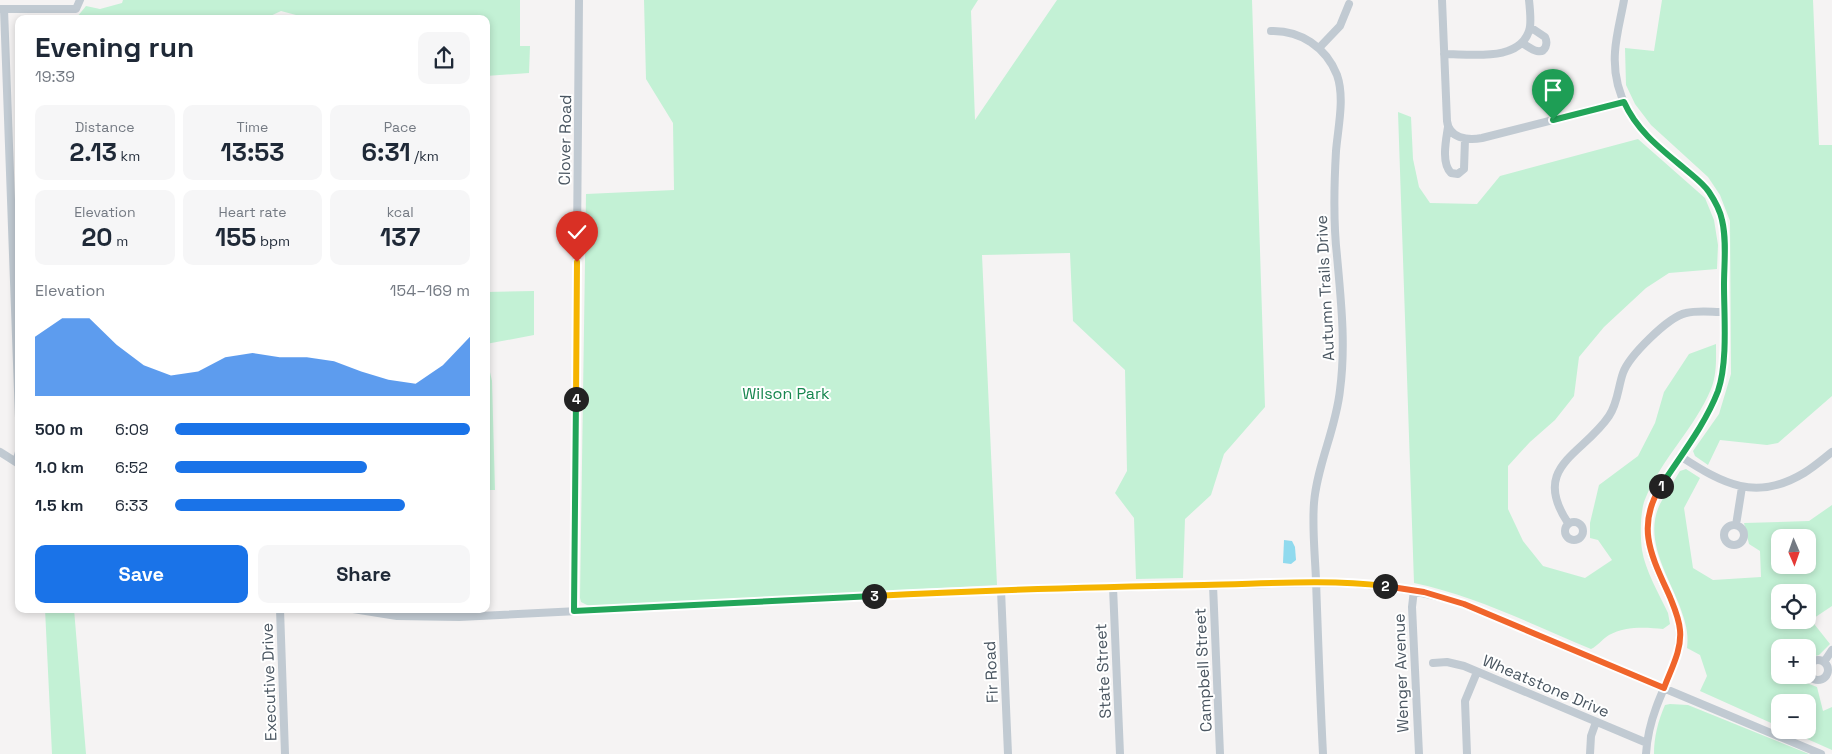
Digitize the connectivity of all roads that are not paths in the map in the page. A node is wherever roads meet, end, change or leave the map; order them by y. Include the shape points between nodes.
1 (80, 0) edge
2 (579, 0) edge
3 (1442, 0) edge
4 (1529, 0) edge
5 (1624, 0) edge
6 (1349, 4) dead end
7 (2, 9) edge
8 (1530, 27) junction
9 (1271, 31) dead end
10 (1522, 43) junction
11 (1319, 48) junction
12 (1444, 54) junction
13 (1624, 102) junction
14 (1448, 127) junction
15 (1466, 139) junction
16 (1724, 312) junction
17 (15, 322) edge
18 (0, 452) edge
19 (1832, 452) edge
20 (1680, 456) junction
21 (15, 461) edge
22 (1742, 487) junction
23 (1568, 523) dead end
24 (1736, 525) dead end
25 (1316, 583) junction
26 (1213, 585) junction
27 (1113, 587) junction
28 (1001, 590) junction
29 (1414, 590) junction
30 (574, 611) junction
31 (280, 613) edge
32 (378, 613) edge
33 (1832, 650) edge
34 (1824, 662) dead end
35 (1433, 663) dead end
36 (1477, 672) junction
37 (1664, 688) junction
38 (1596, 722) junction
39 (1647, 743) junction
40 (285, 754) edge
41 (1008, 754) edge
42 (1120, 754) edge
43 (1220, 754) edge
44 (1323, 754) edge
45 (1419, 754) edge
46 (1467, 754) edge
47 (1590, 754) edge
48 (1646, 754) edge
49 (1821, 754) edge

1 - 7 street via 76,9
2 - 30 street, Clover Road
3 - 12 street
4 - 8 street
5 - 13 street via 1615,61
6 - 11 street via 1340,26
7 - 17 street
8 - 10 street
8 - 10 street via 1546,37 1546,47 1536,51
9 - 11 street, Autumn Trails Drive via 1290,32
10 - 12 street via 1497,54
11 - 25 street, Autumn Trails Drive via 1336,72 1340,95 1334,212 1344,341 1338,407 1314,503
12 - 14 street
13 - 15 street via 1482,138
13 - 16 street via 1642,132 1704,185 1718,206 1724,228
14 - 15 street via 1452,133
14 - 15 street via 1446,167 1451,173 1458,174 1464,170
16 - 20 street via 1721,382 1711,407
16 - 23 street via 1685,313 1672,319 1634,354 1626,365 1611,413 1568,457 1557,476 1555,494 1560,512
18 - 21 street
19 - 22 street via 1785,483 1762,488
20 - 22 street via 1713,478
20 - 37 street via 1652,501 1647,525 1651,555 1680,629 1678,650
22 - 24 street
25 - 26 street
25 - 29 street via 1368,584
25 - 44 street, Autumn Trails Drive
26 - 27 street
26 - 43 street, Campbell Street
27 - 28 street
27 - 42 street, State Street
28 - 30 street
28 - 41 street, Fir Road
29 - 37 street via 1464,604
29 - 45 street, Wenger Avenue via 1412,607
30 - 32 street via 434,618
31 - 40 street, Executive Drive
33 - 34 street
35 - 36 street, Wheatstone Drive via 1454,663
36 - 38 street, Wheatstone Drive
36 - 46 street via 1465,701
37 - 39 street
37 - 49 street
38 - 39 street, Wheatstone Drive
38 - 47 street
39 - 48 street

